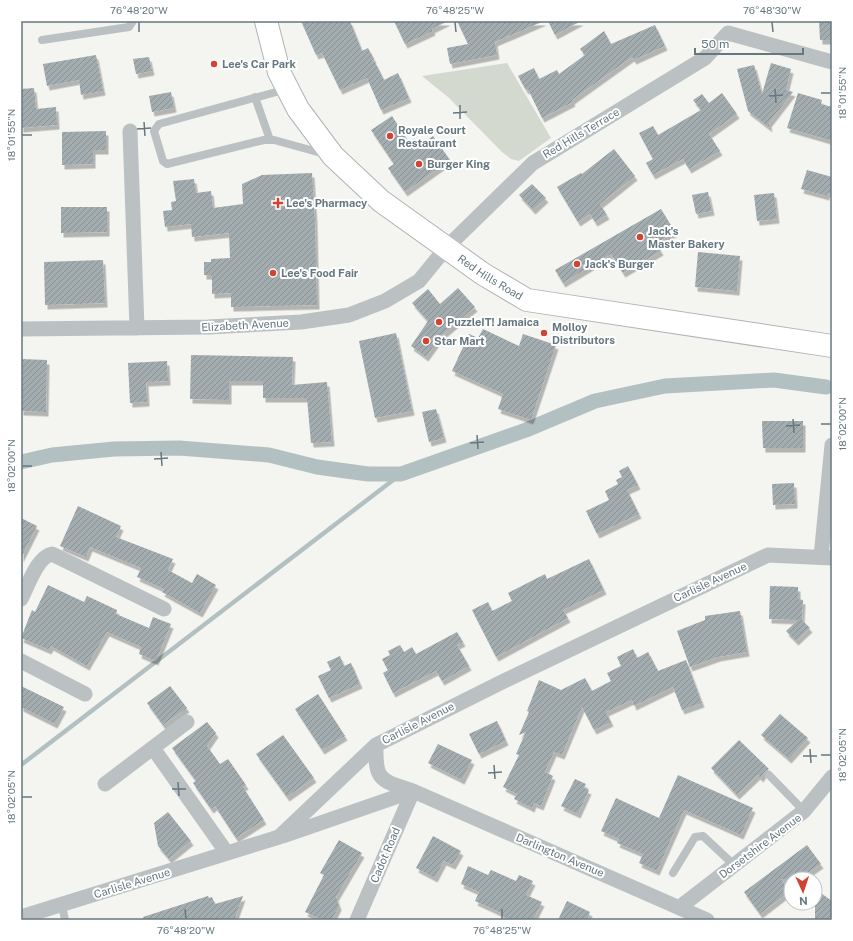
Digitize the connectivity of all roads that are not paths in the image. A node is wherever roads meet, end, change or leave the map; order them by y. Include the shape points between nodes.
1 (133, 21) edge
2 (266, 21) edge
3 (727, 27) edge
4 (42, 40) dead end
5 (832, 62) edge
6 (288, 88) junction
7 (256, 97) junction
8 (130, 132) dead end
9 (270, 140) junction
10 (333, 156) junction
11 (446, 248) junction
12 (137, 328) junction
13 (21, 329) edge
14 (832, 346) edge
15 (832, 445) edge
16 (827, 558) edge
17 (21, 599) edge
18 (164, 609) dead end
19 (21, 661) edge
20 (85, 694) dead end
21 (187, 722) dead end
22 (376, 744) junction
23 (153, 748) junction
24 (769, 775) dead end
25 (832, 777) edge
26 (105, 784) dead end
27 (413, 791) junction
28 (804, 812) junction
29 (279, 837) junction
30 (227, 853) junction
31 (734, 865) junction
32 (673, 873) dead end
33 (62, 905) junction
34 (680, 907) junction
35 (21, 917) edge
36 (65, 920) edge
37 (357, 920) edge
38 (707, 920) edge

1 - 4 lane via 129,27
2 - 6 main road, Red Hills Road via 279,72
3 - 5 street, Red Hills Terrace
3 - 11 street, Red Hills Terrace via 705,58 532,163
6 - 7 lane
6 - 10 main road, Red Hills Road via 298,109
7 - 9 lane
7 - 9 lane via 159,124 154,131 163,161 167,164
8 - 12 street
9 - 10 lane
10 - 11 main road, Red Hills Road via 381,202
11 - 12 street, Elizabeth Avenue via 419,281 385,301 349,316 208,327
11 - 14 main road, Red Hills Road via 527,300
12 - 13 street, Elizabeth Avenue
15 - 16 street
16 - 22 street, Carlisle Avenue via 768,555
17 - 18 street via 41,561 52,554
19 - 20 street
21 - 23 street
22 - 27 street, Darlington Avenue via 375,765 378,775 390,783
22 - 29 street, Carlisle Avenue
23 - 26 street
23 - 30 street
24 - 28 lane
25 - 28 street, Dorsetshire Avenue
27 - 29 street
27 - 34 street, Darlington Avenue
27 - 37 street, Cadot Road
28 - 31 street, Dorsetshire Avenue
29 - 30 street, Carlisle Avenue
30 - 33 street, Carlisle Avenue
31 - 32 lane via 703,836 695,837
31 - 34 street, Dorsetshire Avenue
33 - 35 street, Carlisle Avenue
33 - 36 lane
34 - 38 street, Darlington Avenue

